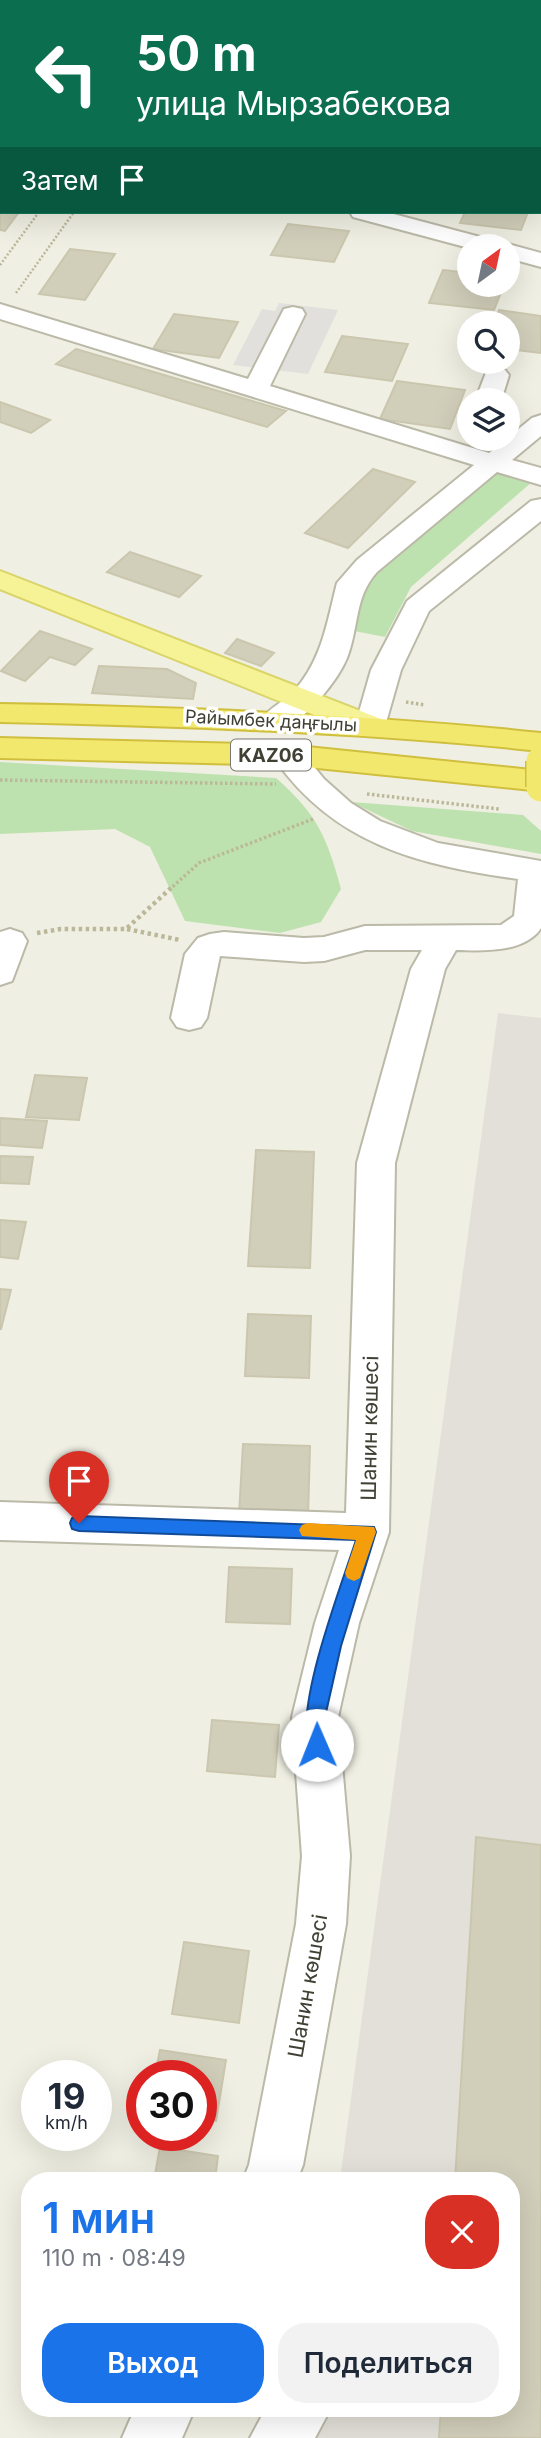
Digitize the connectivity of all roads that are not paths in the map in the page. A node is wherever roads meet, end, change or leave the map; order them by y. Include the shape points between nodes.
1 (369, 214) edge
2 (450, 214) edge
3 (442, 233) junction
4 (457, 237) edge
5 (520, 254) edge
6 (541, 260) edge
7 (8, 302) edge
8 (293, 314) dead end
9 (496, 375) dead end
10 (492, 388) edge
11 (256, 389) junction
12 (541, 423) edge
13 (457, 437) edge
14 (442, 445) junction
15 (494, 461) junction
16 (541, 477) edge
17 (541, 507) edge
18 (0, 579) edge
19 (332, 659) junction
20 (386, 670) junction
21 (304, 699) junction
22 (0, 713) edge
23 (276, 720) junction
24 (370, 726) junction
25 (541, 742) edge
26 (0, 748) edge
27 (288, 755) junction
28 (541, 761) edge
29 (541, 781) edge
30 (541, 787) edge
31 (538, 872) edge
32 (446, 939) junction
33 (10, 941) road end
34 (0, 973) edge
35 (189, 1018) dead end
36 (0, 1521) edge
37 (367, 1532) junction
38 (273, 2172) edge
39 (162, 2417) edge
40 (295, 2417) edge
41 (151, 2438) edge
42 (279, 2438) edge

1 - 3 street
2 - 3 street
3 - 4 street
5 - 6 street
7 - 11 street
8 - 11 street
9 - 10 street
11 - 14 street
12 - 15 street
13 - 14 street
14 - 15 street via 472,458
15 - 16 street
15 - 19 street via 351,583
17 - 20 street via 417,607
18 - 21 main road
19 - 20 street
19 - 21 street
20 - 24 street
21 - 23 street
21 - 24 main road
22 - 23 highway, Райымбек даңғылы / KАZ06
23 - 24 highway, Райымбек даңғылы / KАZ06
24 - 25 highway, Райымбек даңғылы / KАZ06
26 - 27 highway, Райымбек даңғылы / KАZ06
27 - 29 highway, Райымбек даңғылы / KАZ06
27 - 31 street via 308,784 337,810 386,839
28 - 30 highway, bridge
31 - 32 street via 531,916 523,930 505,936
32 - 35 street via 365,938 304,950 210,946 202,954
32 - 37 street, Шанин көшесі via 428,968 376,1163
33 - 34 street
36 - 37 street
37 - 38 street, Шанин көшесі via 337,1623 315,1717 326,1856 321,1924
39 - 41 street
40 - 42 street

